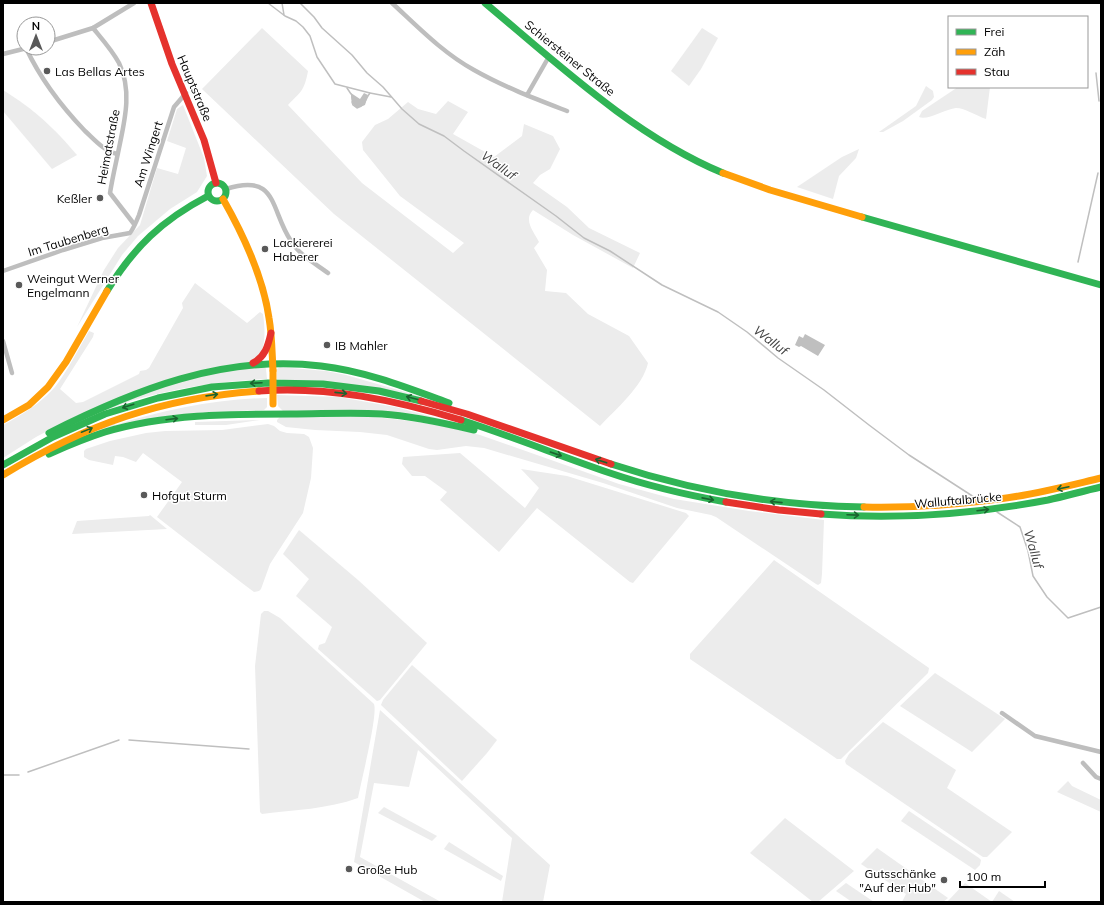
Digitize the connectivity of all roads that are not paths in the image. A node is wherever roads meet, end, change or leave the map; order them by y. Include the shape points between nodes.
1 (134, 3) edge
2 (151, 3) edge
3 (392, 3) edge
4 (485, 3) edge
5 (93, 28) junction
6 (56, 40) edge
7 (16, 51) edge
8 (3, 54) edge
9 (31, 56) edge
10 (547, 60) dead end
11 (186, 93) junction
12 (527, 95) junction
13 (567, 112) dead end
14 (118, 154) junction
15 (216, 183) junction
16 (226, 189) junction
17 (208, 196) junction
18 (223, 199) junction
19 (134, 224) junction
20 (3, 271) edge
21 (328, 273) dead end
22 (1101, 285) edge
23 (271, 333) junction
24 (3, 341) edge
25 (273, 363) junction
26 (248, 365) junction
27 (12, 373) dead end
28 (274, 414) junction
29 (3, 420) edge
30 (490, 422) junction
31 (519, 441) junction
32 (18, 456) junction
33 (3, 465) edge
34 (3, 475) edge
35 (1101, 478) edge
36 (1101, 487) edge
37 (1002, 713) dead end
38 (1101, 752) edge
39 (1083, 763) dead end
40 (1101, 779) edge

1 - 5 street
2 - 11 main road, Hauptstraße via 170,59
3 - 12 street via 444,50 474,70
4 - 22 main road, Schiersteiner Straße via 549,57 642,129 691,158 734,178
5 - 6 street
5 - 14 street, Heimatstraße via 116,57 125,82 126,110
7 - 8 street
9 - 14 street via 43,80 62,107 104,148
10 - 12 street
11 - 15 main road, Hauptstraße via 206,144
11 - 19 street, Am Wingert via 174,107
12 - 13 street
14 - 19 street, Heimatstraße via 110,193
15 - 16 main road via 222,184
15 - 17 main road via 209,186
16 - 18 main road
16 - 21 street via 247,184 264,189 273,200 291,242
17 - 18 main road via 215,201
17 - 29 main road via 158,228 137,250 118,274 54,380 31,403
18 - 23 main road via 258,277 265,298
19 - 20 street, Im Taubenberg via 128,234 102,238
23 - 25 main road
23 - 26 main road via 263,356
24 - 27 street
25 - 26 main road
25 - 28 main road, bridge
25 - 30 main road via 321,366 370,377 452,404
26 - 32 main road via 185,377 115,401 39,438
28 - 31 main road via 407,417
34 -> 28 main road via 70,444 136,424 183,417
30 -> 32 main road via 435,404 375,390 313,382 251,383 190,390 130,405 72,427
35 -> 30 main road, Walluftalbrücke via 1037,493 961,504 891,508 814,505 746,498 658,479
34 -> 31 main road via 54,445 123,416 196,398 256,391 316,391 376,398 434,412
31 -> 36 main road, Walluftalbrücke via 670,491 749,506 814,513 891,516 968,512 1038,501
32 - 33 main road
37 - 38 street via 1035,736
39 - 40 street

